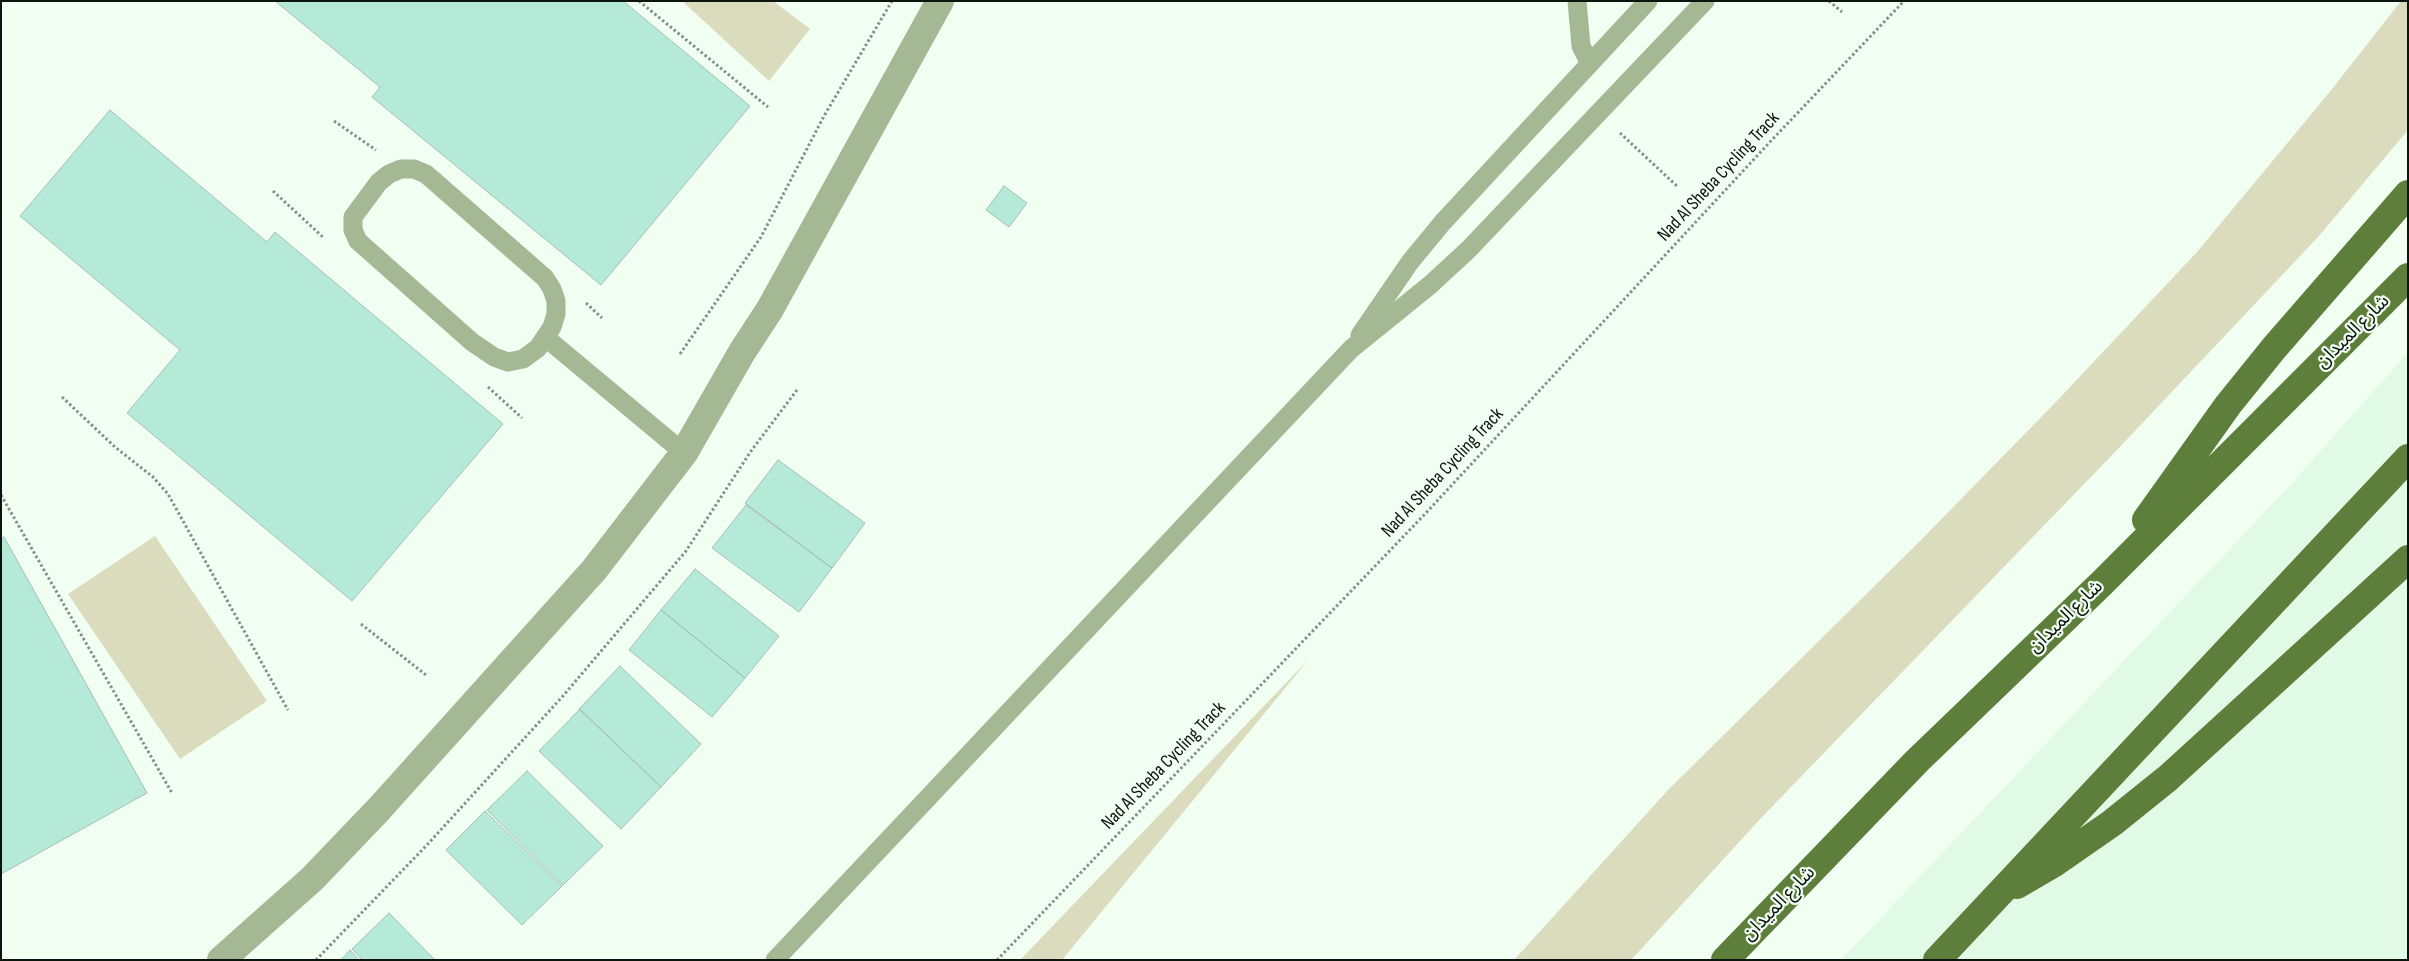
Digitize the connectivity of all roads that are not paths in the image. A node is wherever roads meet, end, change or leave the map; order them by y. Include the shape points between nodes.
1 (940, 1) edge
2 (1577, 1) edge
3 (1648, 1) edge
4 (1705, 1) edge
5 (1590, 64) junction
6 (2408, 194) edge
7 (2408, 277) edge
8 (545, 337) junction
9 (1351, 349) junction
10 (684, 454) junction
11 (2408, 458) edge
12 (2408, 559) edge
13 (2102, 582) junction
14 (1988, 902) junction
15 (222, 960) edge
16 (775, 960) edge
17 (1725, 960) edge
18 (1936, 960) edge

1 - 10 street via 770,309
2 - 5 lane via 1581,46
3 - 5 lane
4 - 9 lane via 1468,250
5 - 9 lane via 1438,229 1400,277
6 - 13 main road via 2228,405
7 - 13 main road, شارع الميدان
8 - 8 lane via 556,314 556,301 545,278 426,174 414,169 388,174 360,206 353,217 353,230 358,241 494,358 508,362 524,359 538,348
8 - 10 lane
9 - 16 lane
10 - 15 street via 594,570 392,795 312,879
11 - 14 main road
12 - 14 main road via 2161,783 2112,823 2053,864
13 - 17 main road, شارع الميدان via 1917,762
14 - 18 main road

